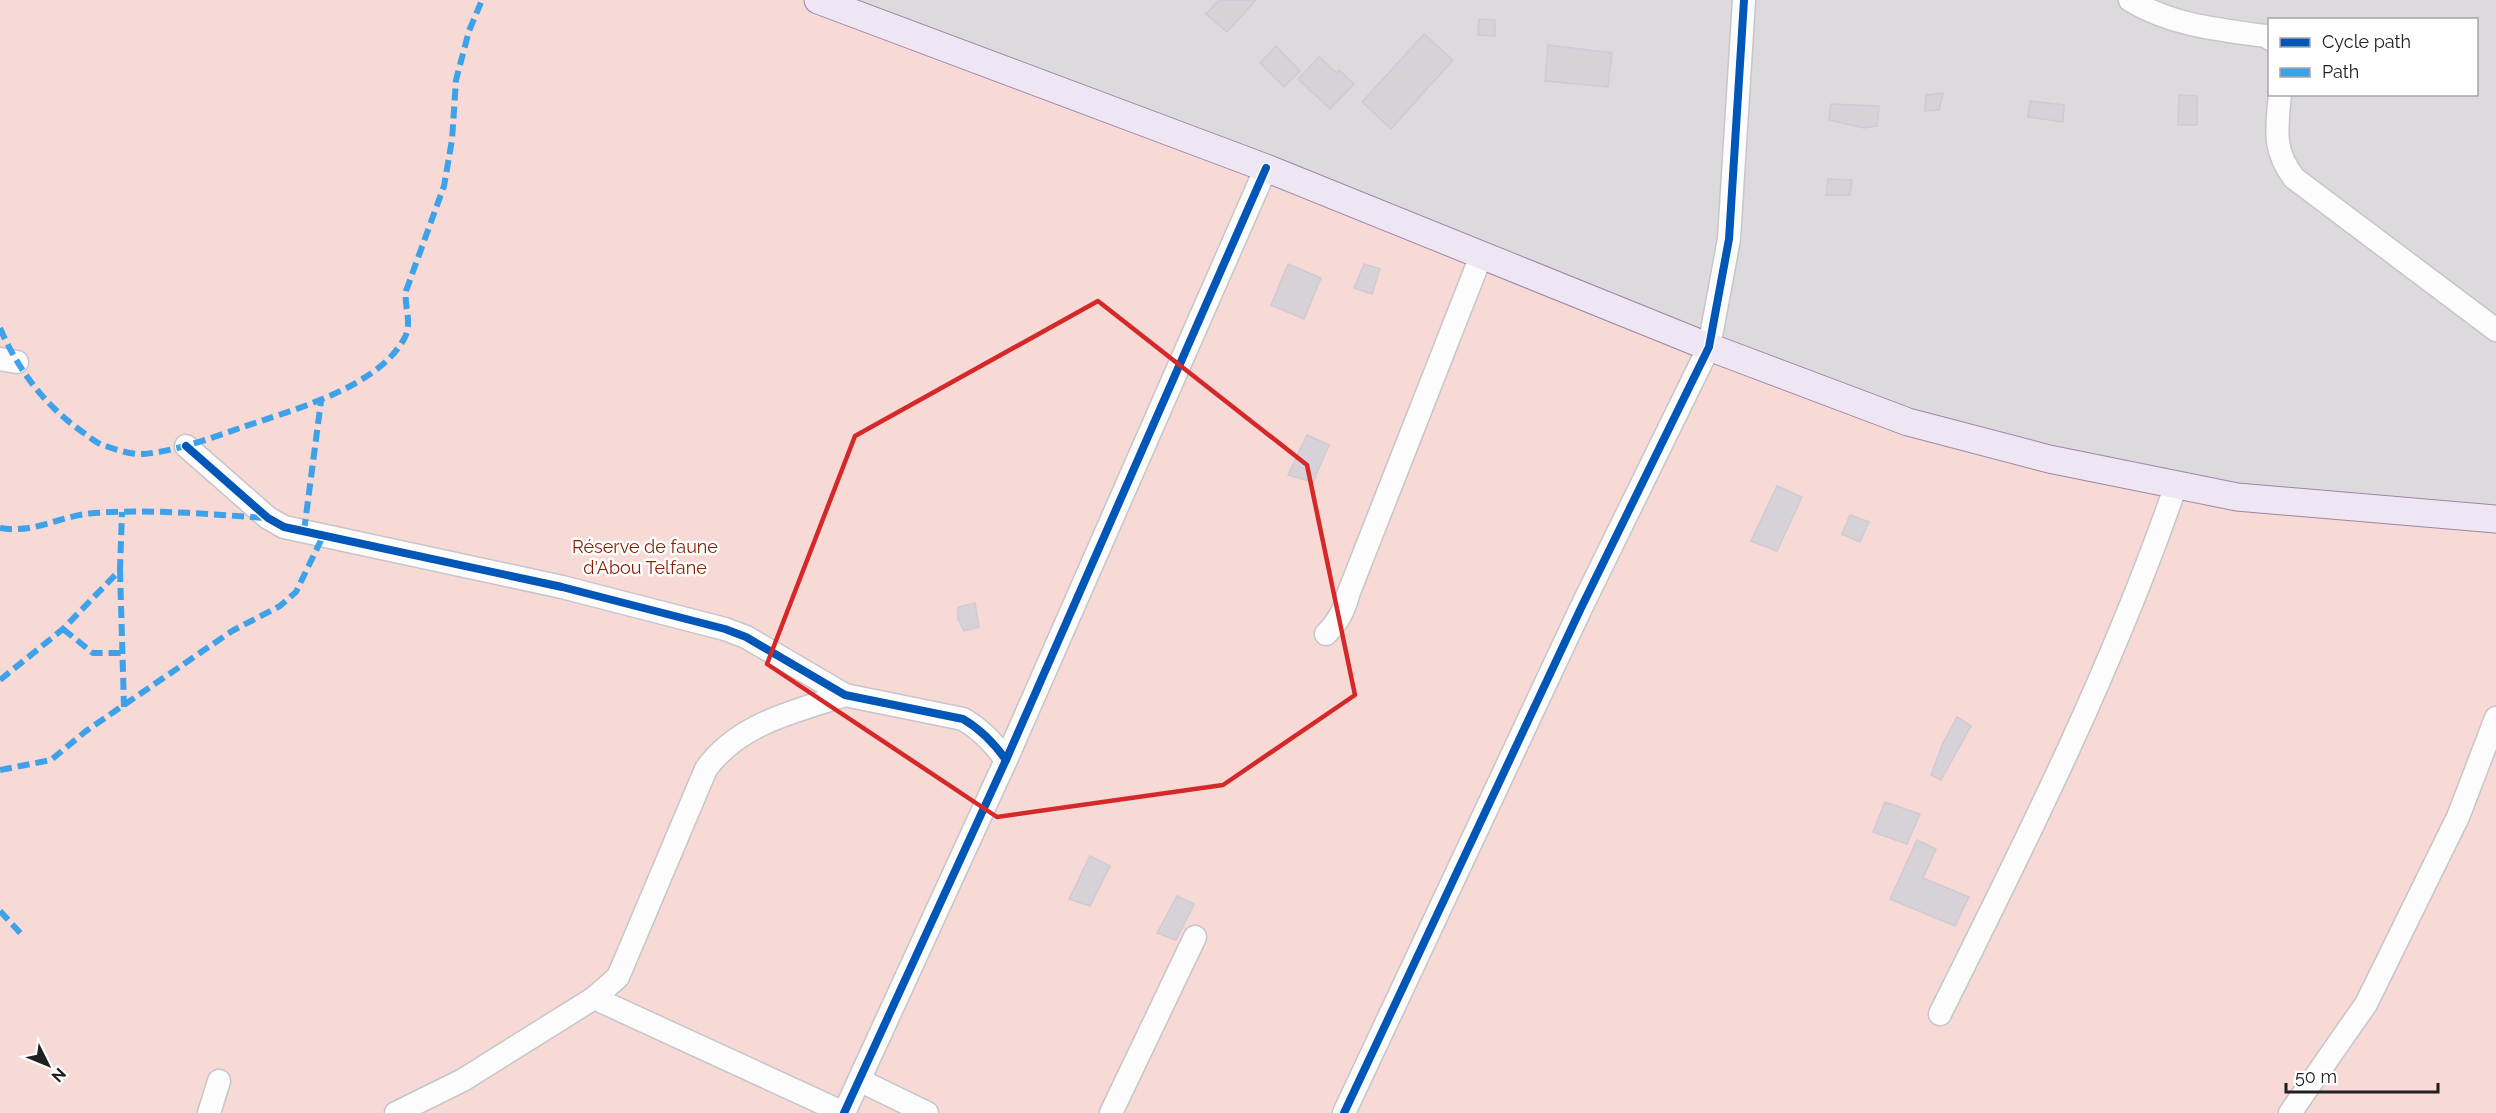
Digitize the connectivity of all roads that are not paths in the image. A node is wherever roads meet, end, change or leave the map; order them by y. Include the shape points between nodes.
1 (818, 0) edge
2 (1744, 0) edge
3 (2130, 0) edge
4 (2268, 38) edge
5 (2280, 96) edge
6 (1266, 168) junction
7 (1481, 256) junction
8 (2496, 330) edge
9 (1709, 346) junction
10 (186, 446) dead end
11 (2176, 485) junction
12 (2496, 519) edge
13 (1326, 634) dead end
14 (845, 694) junction
15 (2496, 718) edge
16 (1006, 760) junction
17 (1195, 937) dead end
18 (594, 998) junction
19 (1940, 1014) dead end
20 (219, 1080) dead end
21 (861, 1081) junction
22 (209, 1113) edge
23 (396, 1113) edge
24 (844, 1113) edge
25 (927, 1113) edge
26 (1111, 1113) edge
27 (1344, 1113) edge
28 (2290, 1113) edge

1 - 6 main road
2 - 9 street via 1729,239
3 - 4 street via 2183,22
5 - 8 street via 2276,139 2282,162 2294,178
6 - 7 main road
6 - 16 street
7 - 9 main road
7 - 13 street via 1344,611
9 - 11 main road via 1908,422 2049,459
9 - 27 street via 1575,618
10 - 14 street via 268,518 284,527 562,587 725,628
11 - 12 main road via 2237,497
11 - 19 street via 2143,578 2086,711
14 - 16 street via 963,719 986,735
14 - 18 street via 752,727 714,757 629,956 618,977
15 - 28 street via 2458,817 2366,1004
16 - 21 street
17 - 26 street
18 - 23 street via 463,1080
18 - 24 street
20 - 22 street
21 - 24 street
21 - 25 street

